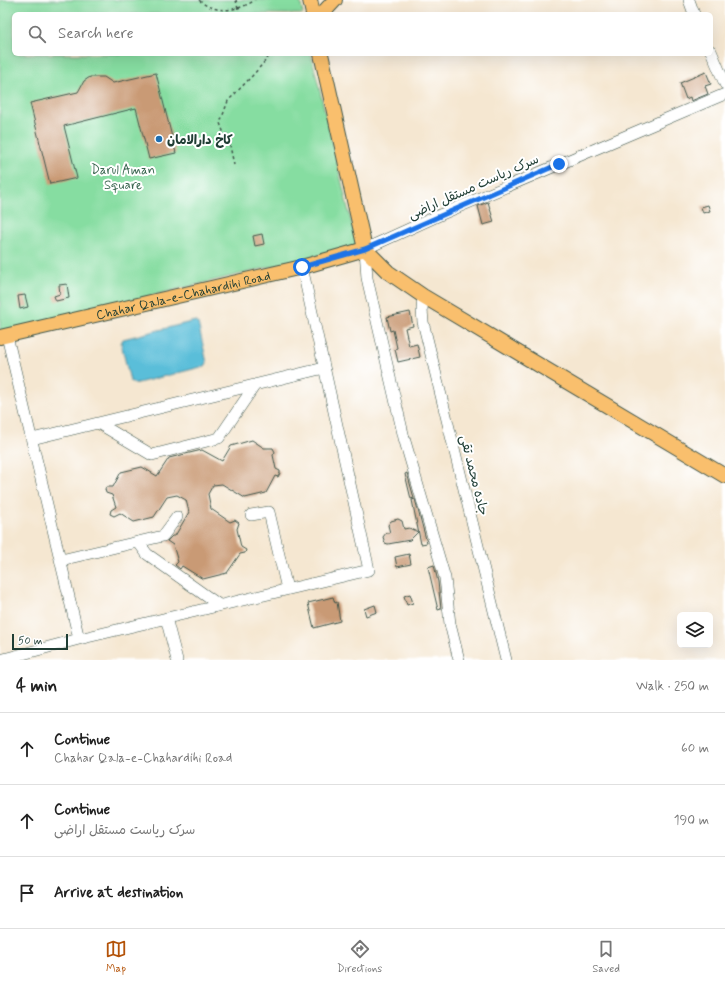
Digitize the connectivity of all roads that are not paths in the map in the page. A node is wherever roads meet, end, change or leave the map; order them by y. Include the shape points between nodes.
1 (310, 0) edge
2 (335, 0) edge
3 (689, 0) edge
4 (313, 12) edge
5 (324, 12) edge
6 (693, 12) edge
7 (717, 55) edge
8 (321, 56) edge
9 (725, 84) edge
10 (725, 94) edge
11 (365, 249) junction
12 (302, 267) junction
13 (423, 296) junction
14 (4, 337) edge
15 (324, 368) junction
16 (255, 385) junction
17 (98, 423) junction
18 (32, 439) junction
19 (725, 476) edge
20 (252, 515) dead end
21 (177, 517) dead end
22 (139, 543) junction
23 (61, 560) junction
24 (287, 589) junction
25 (219, 606) junction
26 (166, 618) junction
27 (80, 639) junction
28 (0, 660) edge
29 (177, 660) edge
30 (459, 660) edge
31 (506, 660) edge

1 - 4 main road
2 - 5 main road
3 - 6 street
7 - 9 street
8 - 11 main road
10 - 11 street, سرک ریاست مستقل اراضی
11 - 12 main road, Chahar Qala-e-Chahardihi Road
11 - 13 main road via 388,272
11 - 30 street via 368,286 404,438 444,578 450,624
12 - 14 main road, Chahar Qala-e-Chahardihi Road
12 - 15 street
13 - 19 main road
13 - 31 street, جاده محمد تقی via 423,322
14 - 18 street
15 - 16 street
15 - 24 street via 369,570
16 - 17 street
16 - 17 street via 219,438 152,455
17 - 18 street
18 - 23 street
20 - 24 street via 269,512
21 - 22 street via 163,536
22 - 23 street
22 - 25 street via 147,554
23 - 27 street
24 - 25 street
25 - 26 street
26 - 27 street
26 - 29 street
27 - 28 street

